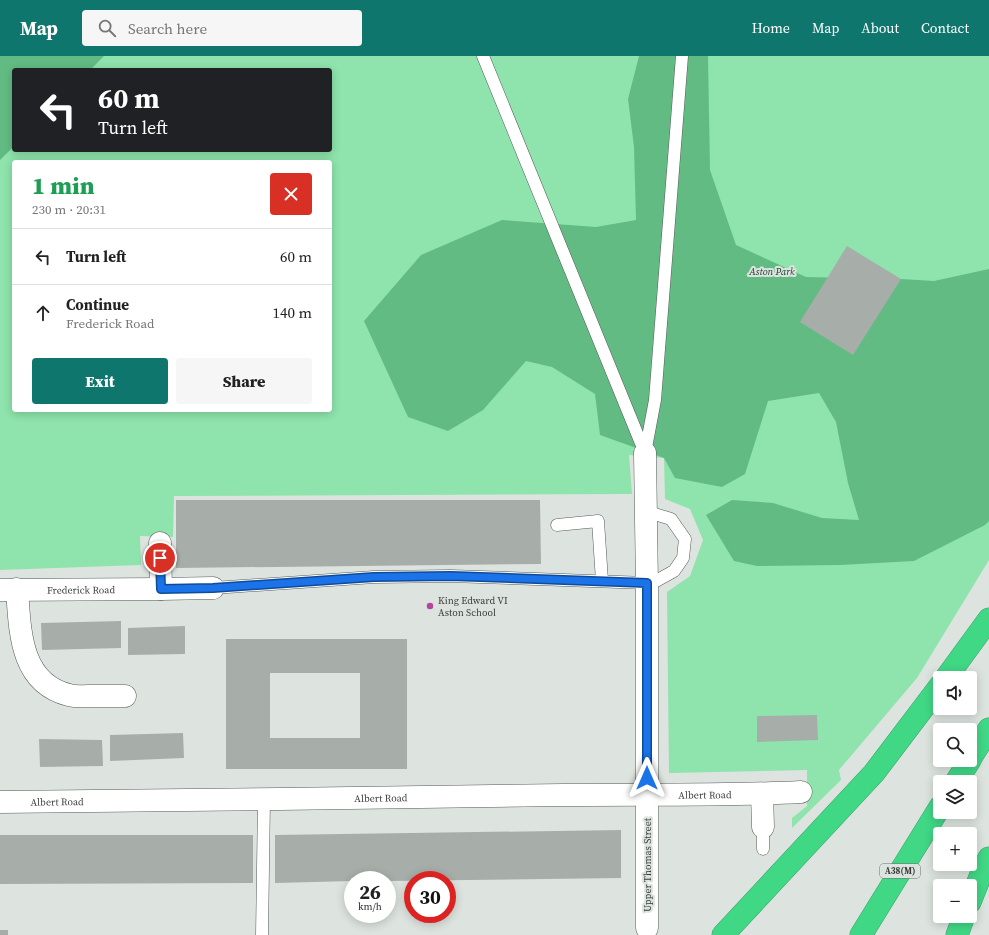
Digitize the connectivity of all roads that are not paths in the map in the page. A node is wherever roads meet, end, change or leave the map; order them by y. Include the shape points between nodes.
1 (483, 56) edge
2 (682, 56) edge
3 (644, 453) junction
4 (645, 511) junction
5 (557, 525) dead end
6 (160, 543) dead end
7 (602, 581) junction
8 (647, 585) junction
9 (213, 588) joint
10 (161, 589) junction
11 (8, 590) edge
12 (989, 618) edge
13 (951, 671) edge
14 (933, 695) edge
15 (124, 696) dead end
16 (989, 729) edge
17 (977, 749) edge
18 (801, 792) dead end
19 (647, 794) junction
20 (762, 794) junction
21 (264, 800) junction
22 (0, 802) edge
23 (933, 818) edge
24 (763, 827) joint
25 (763, 848) dead end
26 (989, 858) edge
27 (977, 884) edge
28 (961, 923) edge
29 (647, 928) dead end
30 (262, 935) edge
31 (723, 935) edge
32 (861, 935) edge
33 (957, 935) edge

1 - 3 lane
2 - 3 lane via 655,400
3 - 4 street, Upper Thomas Street
4 - 8 street, Upper Thomas Street
4 - 8 lane via 671,519 685,539 683,558 674,571
5 - 7 lane via 598,521
6 - 10 street
7 - 8 lane
7 - 9 lane via 451,576 374,577
8 - 19 street, Upper Thomas Street
9 - 10 street, Frederick Road
10 - 11 street, Frederick Road
11 - 15 street via 26,655 42,681 53,689 70,695
12 - 13 highway
14 - 31 highway via 874,774
16 - 17 highway
18 - 20 street, Albert Road
19 - 20 street, Albert Road
19 - 21 street, Albert Road
19 - 29 street, Upper Thomas Street
20 - 24 street
21 - 22 street, Albert Road
21 - 30 lane
23 - 32 highway, A38(M)
24 - 25 lane
26 - 27 highway
28 - 33 highway

